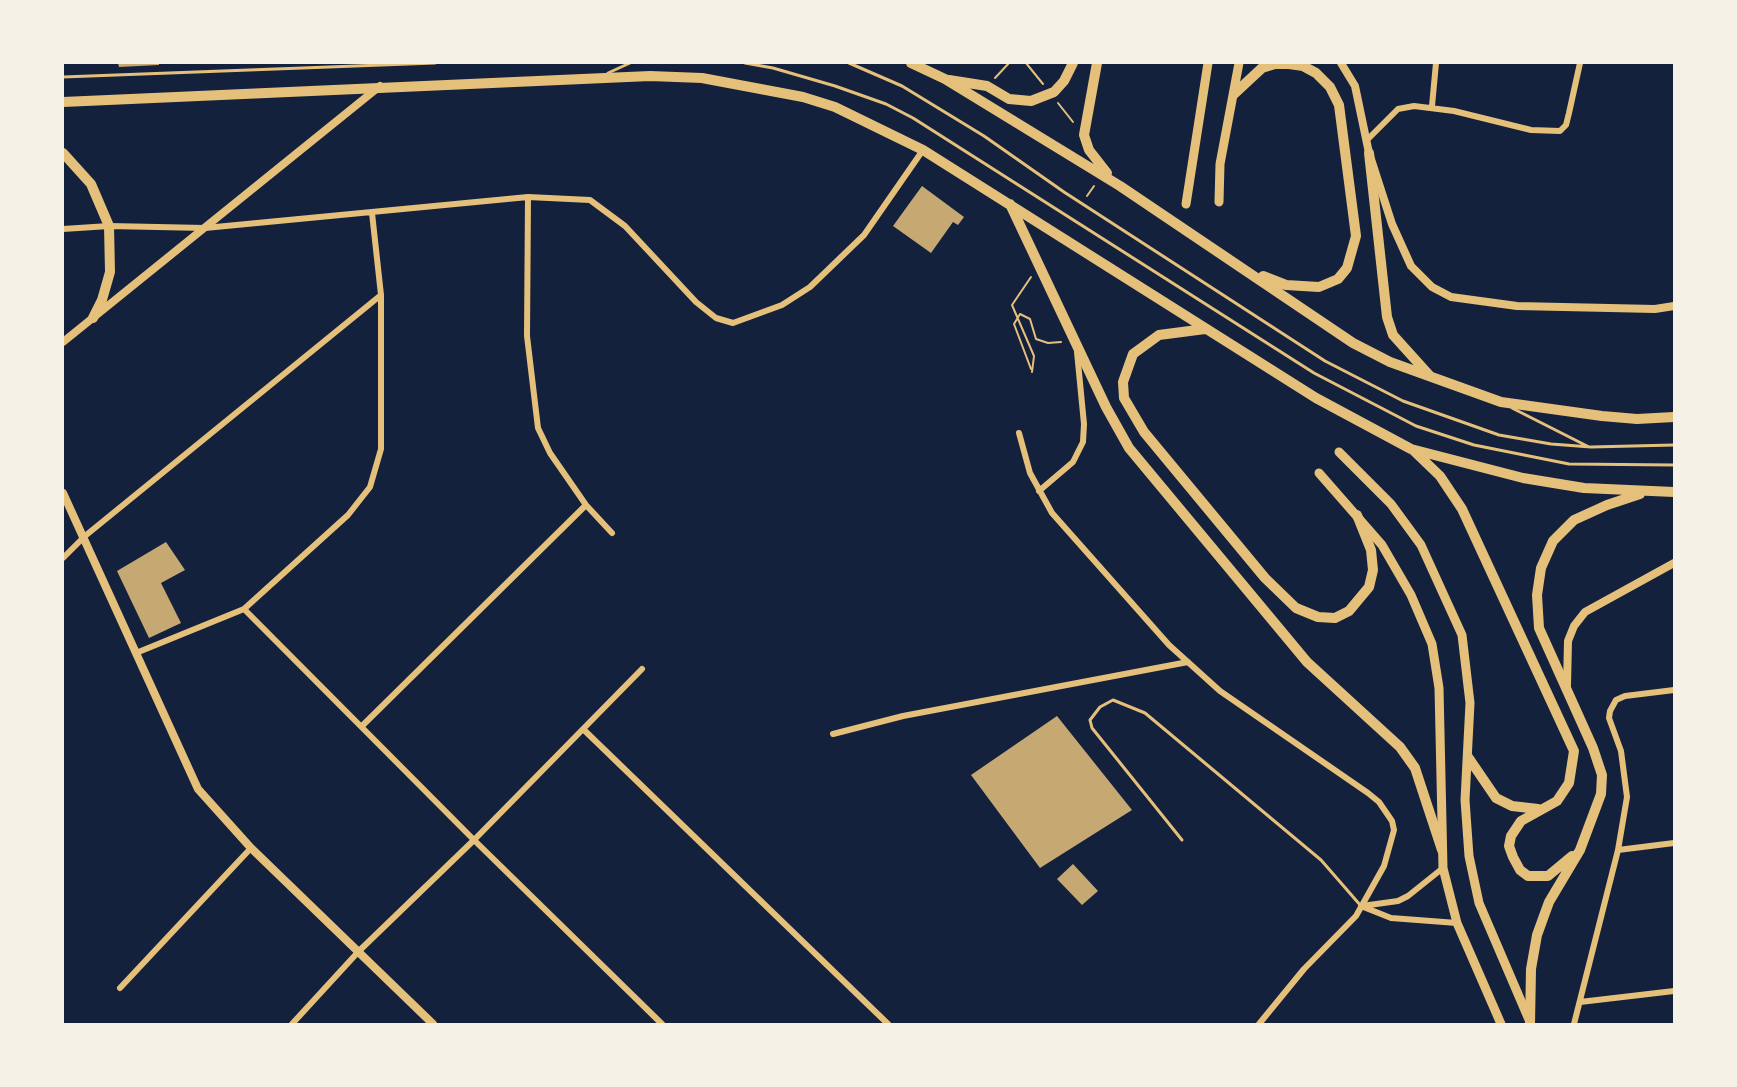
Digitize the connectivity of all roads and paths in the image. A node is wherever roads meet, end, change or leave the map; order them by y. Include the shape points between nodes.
1 (435, 63) edge
2 (630, 63) edge
3 (745, 63) edge
4 (849, 63) edge
5 (914, 63) edge
6 (1009, 63) edge
7 (1073, 63) edge
8 (1097, 63) edge
9 (1208, 63) edge
10 (1239, 63) edge
11 (1341, 63) edge
12 (1436, 63) edge
13 (1580, 63) edge
14 (63, 77) edge
15 (598, 78) junction
16 (945, 79) junction
17 (381, 86) junction
18 (987, 86) junction
19 (1234, 94) junction
20 (63, 102) edge
21 (1432, 106) junction
22 (1367, 140) junction
23 (923, 150) junction
24 (63, 153) edge
25 (1370, 153) junction
26 (1120, 186) junction
27 (528, 197) junction
28 (1219, 202) dead end
29 (1010, 204) junction
30 (1186, 204) dead end
31 (372, 213) junction
32 (109, 226) junction
33 (205, 228) junction
34 (63, 229) edge
35 (1252, 273) junction
36 (381, 295) junction
37 (1674, 306) edge
38 (93, 318) junction
39 (1204, 329) junction
40 (1075, 341) junction
41 (63, 342) edge
42 (1034, 356) dead end
43 (1432, 379) junction
44 (1501, 402) junction
45 (1674, 417) edge
46 (1018, 433) dead end
47 (1674, 445) edge
48 (1591, 447) junction
49 (1411, 449) junction
50 (1339, 452) dead end
51 (1674, 465) edge
52 (1319, 473) dead end
53 (1039, 491) junction
54 (1674, 492) edge
55 (63, 493) edge
56 (1645, 493) junction
57 (586, 505) junction
58 (1357, 516) junction
59 (612, 533) dead end
60 (85, 536) junction
61 (63, 558) edge
62 (1674, 563) edge
63 (244, 609) junction
64 (136, 653) junction
65 (1188, 662) junction
66 (642, 669) dead end
67 (1567, 689) junction
68 (1674, 690) edge
69 (362, 726) junction
70 (583, 729) junction
71 (833, 734) dead end
72 (1468, 757) junction
73 (1538, 810) junction
74 (474, 840) junction
75 (1182, 840) dead end
76 (1674, 843) edge
77 (251, 848) junction
78 (1442, 850) junction
79 (1580, 850) junction
80 (1618, 850) junction
81 (1443, 868) junction
82 (1361, 906) junction
83 (1457, 923) junction
84 (358, 951) junction
85 (120, 988) dead end
86 (1674, 991) edge
87 (1580, 1002) junction
88 (292, 1024) edge
89 (433, 1024) edge
90 (662, 1024) edge
91 (888, 1024) edge
92 (1259, 1024) edge
93 (1502, 1024) edge
94 (1531, 1024) edge
95 (1574, 1024) edge

1 - 14 lane
2 - 15 lane
3 - 51 lane via 835,86 913,118 1314,373 1416,426 1474,445 1558,462
4 - 48 lane via 902,86 984,136 1325,361 1403,401 1498,435
5 - 16 highway
6 - 18 path
7 - 18 highway via 1064,81 1043,98 1009,99
8 - 26 highway via 1084,135 1100,166
9 - 30 main road
10 - 19 main road
11 - 22 street via 1355,86
12 - 21 street
13 - 21 street via 1566,125 1560,131 1531,130
15 - 17 highway
15 - 23 highway via 702,78 803,97 835,106
16 - 18 highway
16 - 26 highway
17 - 20 highway
17 - 33 street
19 - 28 main road via 1220,164
19 - 35 highway via 1262,68 1275,64 1303,66 1330,87 1339,105 1356,236 1347,268 1329,285 1286,285
21 - 22 street via 1398,109
22 - 25 street
23 - 27 street via 864,235 810,287 782,305 733,323 716,318 696,302 625,226 590,200
23 - 29 highway
24 - 32 highway via 92,184
25 - 37 street via 1392,224 1411,266 1432,287 1451,297 1517,306
25 - 43 highway via 1387,317 1393,335
26 - 35 highway
27 - 31 street
27 - 57 street via 527,336 538,428 550,453
29 - 39 highway
29 - 40 highway
31 - 33 street
31 - 36 street
32 - 33 street
32 - 34 street
32 - 38 highway via 110,272
33 - 38 street
35 - 43 highway via 1353,343
36 - 60 street
36 - 63 street via 381,449 370,486 348,515
38 - 41 street
39 - 49 highway via 1316,398
39 - 58 highway via 1159,335 1133,354 1123,382 1124,398 1144,432 1265,578 1296,608 1318,617 1335,618 1349,611 1369,587 1373,570 1371,550
40 - 42 path via 1036,339 1030,319 1020,314 1014,324 1032,372
40 - 53 street via 1083,442 1072,462
40 - 78 highway via 1130,448 1307,662 1400,747 1415,768
43 - 44 highway
44 - 45 highway via 1602,416
44 - 48 lane
46 - 53 street
47 - 48 lane
49 - 56 highway via 1523,478
49 - 73 highway via 1440,476 1462,509 1574,751 1569,783 1557,801
50 - 72 main road via 1391,504 1421,545 1462,634 1470,703
52 - 58 main road
53 - 65 street via 1052,513
54 - 56 highway
55 - 60 street
56 - 67 highway via 1574,520 1553,542 1541,568 1537,595 1539,628
57 - 59 street
57 - 69 street
58 - 78 main road via 1382,545 1411,595 1432,644 1439,687
60 - 61 street
60 - 64 street
62 - 67 street via 1585,612 1568,641
63 - 64 street
63 - 69 street
64 - 77 street via 198,789
65 - 71 street via 903,716
65 - 82 street via 1220,691 1374,798 1388,814 1394,830 1384,866
66 - 70 street
67 - 79 highway via 1602,774 1601,794
68 - 80 street via 1624,696 1612,705 1609,718 1621,752 1627,797
69 - 74 street
70 - 74 street
70 - 91 street
72 - 73 highway via 1496,798 1512,806
72 - 94 main road via 1469,856 1479,903
73 - 79 highway via 1521,821 1511,836 1509,846 1520,870 1528,876 1548,876
74 - 84 street
74 - 90 street
75 - 82 lane via 1092,728 1090,720 1100,707 1113,700 1145,713 1321,860
76 - 80 street
77 - 84 street
77 - 85 street
78 - 81 main road
79 - 94 highway via 1549,902 1537,934 1531,969
80 - 87 street
81 - 82 street via 1425,885 1398,901
81 - 83 main road
82 - 83 street via 1391,918
82 - 92 street
83 - 93 main road
84 - 88 street
84 - 89 street
86 - 87 street
87 - 95 street

